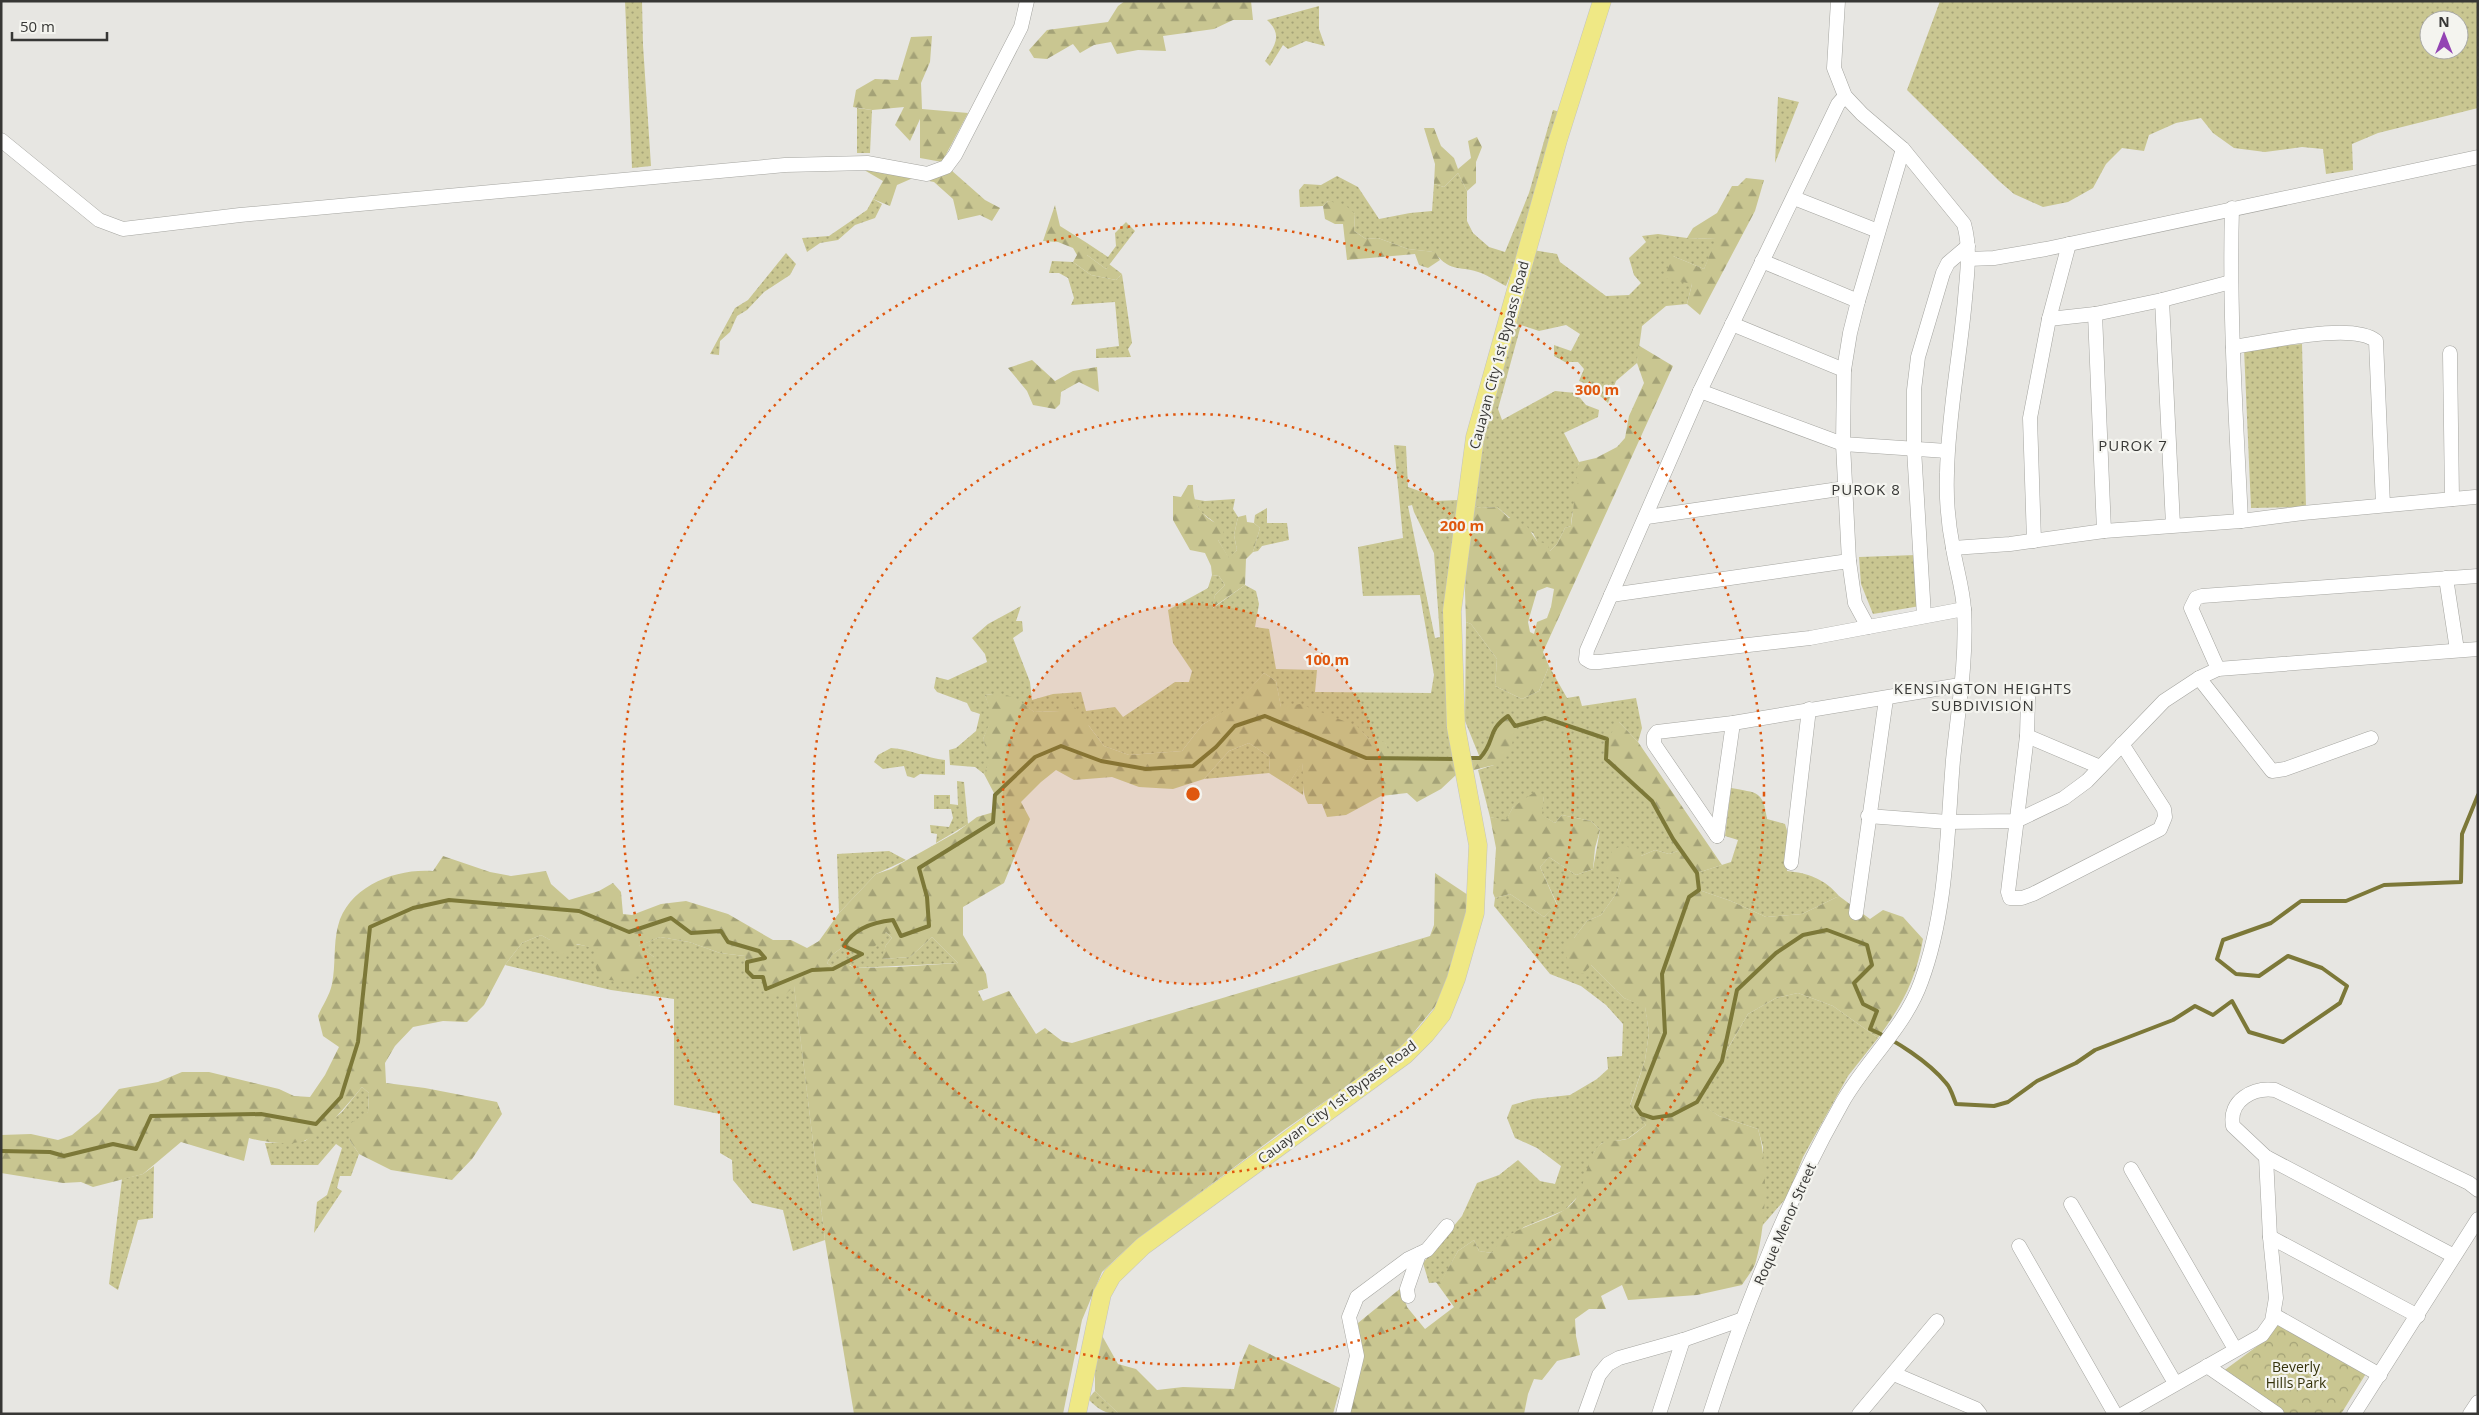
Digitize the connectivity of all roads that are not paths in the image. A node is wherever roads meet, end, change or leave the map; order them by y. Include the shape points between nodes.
1 (1027, 1) edge
2 (1602, 1) edge
3 (1838, 1) edge
4 (1845, 96) junction
5 (1, 140) edge
6 (1904, 149) junction
7 (2478, 157) edge
8 (1794, 198) junction
9 (2232, 208) junction
10 (1878, 231) junction
11 (2069, 244) junction
12 (1968, 253) junction
13 (1762, 261) junction
14 (2231, 282) junction
15 (2162, 300) junction
16 (1858, 301) junction
17 (2095, 314) junction
18 (2048, 320) junction
19 (1732, 324) junction
20 (2233, 348) junction
21 (2450, 353) dead end
22 (1844, 370) junction
23 (1700, 391) junction
24 (1843, 444) junction
25 (1914, 449) junction
26 (1947, 451) junction
27 (1846, 488) junction
28 (2475, 497) dead end
29 (2452, 499) junction
30 (2383, 505) junction
31 (1647, 517) junction
32 (2241, 522) junction
33 (2173, 526) junction
34 (2104, 531) junction
35 (2034, 541) junction
36 (1953, 548) junction
37 (1849, 561) junction
38 (2478, 576) edge
39 (2446, 578) junction
40 (1611, 594) junction
41 (1964, 609) junction
42 (1924, 616) junction
43 (1868, 627) junction
44 (2478, 649) edge
45 (2457, 650) junction
46 (2218, 669) junction
47 (2199, 678) junction
48 (1960, 685) junction
49 (2028, 697) dead end
50 (1886, 698) junction
51 (1809, 709) junction
52 (1733, 723) junction
53 (2028, 736) junction
54 (2371, 738) dead end
55 (2122, 744) junction
56 (2100, 767) junction
57 (1868, 816) junction
58 (2016, 821) junction
59 (1948, 822) junction
60 (1791, 863) dead end
61 (1856, 913) dead end
62 (2266, 1157) junction
63 (2130, 1169) dead end
64 (2478, 1190) edge
65 (2071, 1204) dead end
66 (2478, 1218) edge
67 (1447, 1226) dead end
68 (2270, 1237) junction
69 (2018, 1246) dead end
70 (1419, 1254) junction
71 (2454, 1256) junction
72 (1408, 1296) dead end
73 (2274, 1315) junction
74 (2418, 1316) junction
75 (1744, 1319) junction
76 (1937, 1322) dead end
77 (1683, 1340) junction
78 (2235, 1350) junction
79 (2207, 1366) junction
80 (1894, 1374) junction
81 (2380, 1375) junction
82 (2175, 1383) junction
83 (2478, 1402) edge
84 (2134, 1412) edge
85 (1077, 1414) edge
86 (1343, 1414) edge
87 (1585, 1414) edge
88 (1659, 1414) edge
89 (1710, 1414) edge
90 (1859, 1414) edge
91 (1980, 1414) edge
92 (2115, 1414) edge
93 (2277, 1414) edge
94 (2354, 1414) edge
95 (2470, 1414) edge

1 - 5 street via 1018,32 955,155 946,168 927,174 867,164 785,165 240,215 123,229 99,220
2 - 85 main road, Cauayan City 1st Bypass Road via 1558,140 1475,437 1452,611 1455,710 1478,845 1475,913 1456,979 1442,1014 1404,1056 1220,1188 1125,1262 1112,1276 1102,1294
3 - 4 street via 1834,68
4 - 6 street, Roque Menor Street
4 - 8 street via 1838,104
6 - 10 street
6 - 12 street, Roque Menor Street via 1964,224
7 - 9 street
8 - 10 street
8 - 13 street
9 - 11 street
9 - 14 street
10 - 16 street
11 - 12 street via 1994,258
11 - 18 street
12 - 25 street via 1948,263 1943,272 1923,338 1915,373
12 - 26 street, Roque Menor Street
13 - 16 street
13 - 19 street
14 - 15 street
14 - 20 street
15 - 17 street
15 - 33 street
16 - 22 street
17 - 18 street
17 - 34 street
18 - 35 street via 2030,418
19 - 22 street
19 - 23 street
20 - 30 street via 2338,332 2366,335 2376,341
20 - 32 street
21 - 29 street
22 - 24 street
23 - 24 street
23 - 31 street
24 - 25 street
24 - 27 street
25 - 26 street
25 - 42 street
26 - 36 street, Roque Menor Street via 1947,505
27 - 31 street
27 - 37 street
28 - 29 street
29 - 30 street
30 - 32 street
31 - 40 street
32 - 33 street
33 - 34 street
34 - 35 street
35 - 36 street
36 - 41 street, Roque Menor Street
37 - 40 street
37 - 43 street via 1855,603
38 - 39 street
39 - 45 street
39 - 46 street via 2196,598 2191,608 2194,618
40 - 43 street via 1586,656 1590,662 1810,638
41 - 42 street
41 - 48 street, Roque Menor Street
42 - 43 street
44 - 45 street
45 - 46 street
46 - 47 street
47 - 54 street via 2272,771
47 - 55 street via 2164,701
48 - 50 street
48 - 59 street, Roque Menor Street
49 - 53 street
50 - 51 street
50 - 57 street
51 - 52 street
51 - 60 street
52 - 52 street via 1732,732 1717,836 1653,740 1662,730
53 - 56 street
53 - 58 street
55 - 56 street
55 - 58 street via 2164,809 2164,823 2154,833 2032,894 2014,899 2008,892
56 - 58 street via 2064,798
57 - 59 street
57 - 61 street
58 - 59 street
59 - 75 street, Roque Menor Street via 1934,939 1914,999 1846,1097 1810,1167
62 - 64 street via 2237,1130 2232,1119 2238,1104 2261,1088 2275,1090
62 - 68 street
62 - 71 street
63 - 78 street
65 - 82 street
66 - 71 street
67 - 70 street via 1427,1250
68 - 73 street via 2276,1281
68 - 74 street
69 - 92 street
70 - 72 street via 1407,1289
70 - 86 street via 1357,1297 1349,1317 1357,1356
71 - 74 street
73 - 78 street via 2262,1335
73 - 81 street
74 - 81 street
75 - 77 street
75 - 89 street, Roque Menor Street
76 - 80 street
77 - 87 street via 1608,1364 1599,1375
77 - 88 street
78 - 79 street
79 - 82 street
79 - 93 street
80 - 90 street
80 - 91 street via 1976,1409
81 - 94 street
82 - 84 street
83 - 95 street

